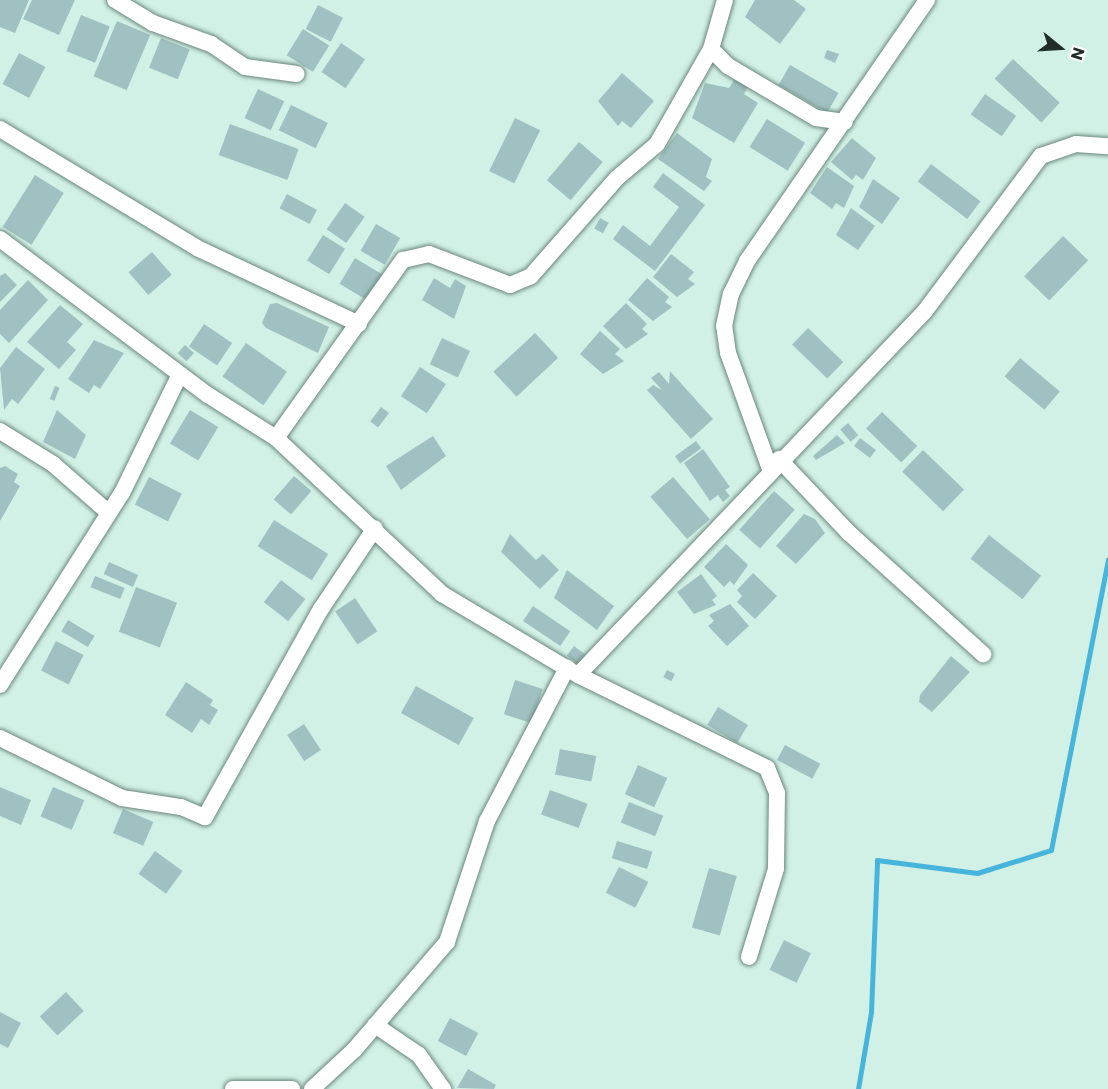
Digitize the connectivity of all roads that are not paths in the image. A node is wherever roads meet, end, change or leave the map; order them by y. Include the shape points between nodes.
1 (115, 0) edge
2 (725, 0) edge
3 (927, 0) edge
4 (711, 49) junction
5 (297, 74) dead end
6 (845, 122) junction
7 (0, 129) edge
8 (1108, 146) edge
9 (0, 238) edge
10 (359, 324) junction
11 (180, 374) junction
12 (0, 430) edge
13 (276, 438) junction
14 (775, 464) junction
15 (109, 513) junction
16 (375, 528) junction
17 (983, 654) dead end
18 (573, 671) junction
19 (0, 685) edge
20 (0, 738) edge
21 (749, 957) dead end
22 (375, 1025) junction
23 (233, 1089) edge
24 (292, 1089) edge
25 (312, 1089) edge
26 (443, 1089) edge

1 - 5 street via 153,22 211,44 245,67
2 - 4 street
3 - 6 street
4 - 6 street via 728,66 816,118
4 - 10 street via 657,144 617,178 531,276 510,285 429,254 403,260
6 - 14 street via 747,261 724,326 728,353
7 - 10 street via 197,248
8 - 14 street via 1076,144 1041,156 925,311 859,385
9 - 11 street
10 - 13 street
11 - 13 street
11 - 15 street
12 - 15 street via 53,464
13 - 16 street
14 - 17 street
14 - 18 street
15 - 19 street
16 - 18 street via 442,594
16 - 20 street via 321,609 205,817 180,807 122,798
18 - 21 street via 767,768 777,793 776,869
18 - 22 street via 487,821 447,942
22 - 25 street
22 - 26 street via 419,1055
23 - 24 street

